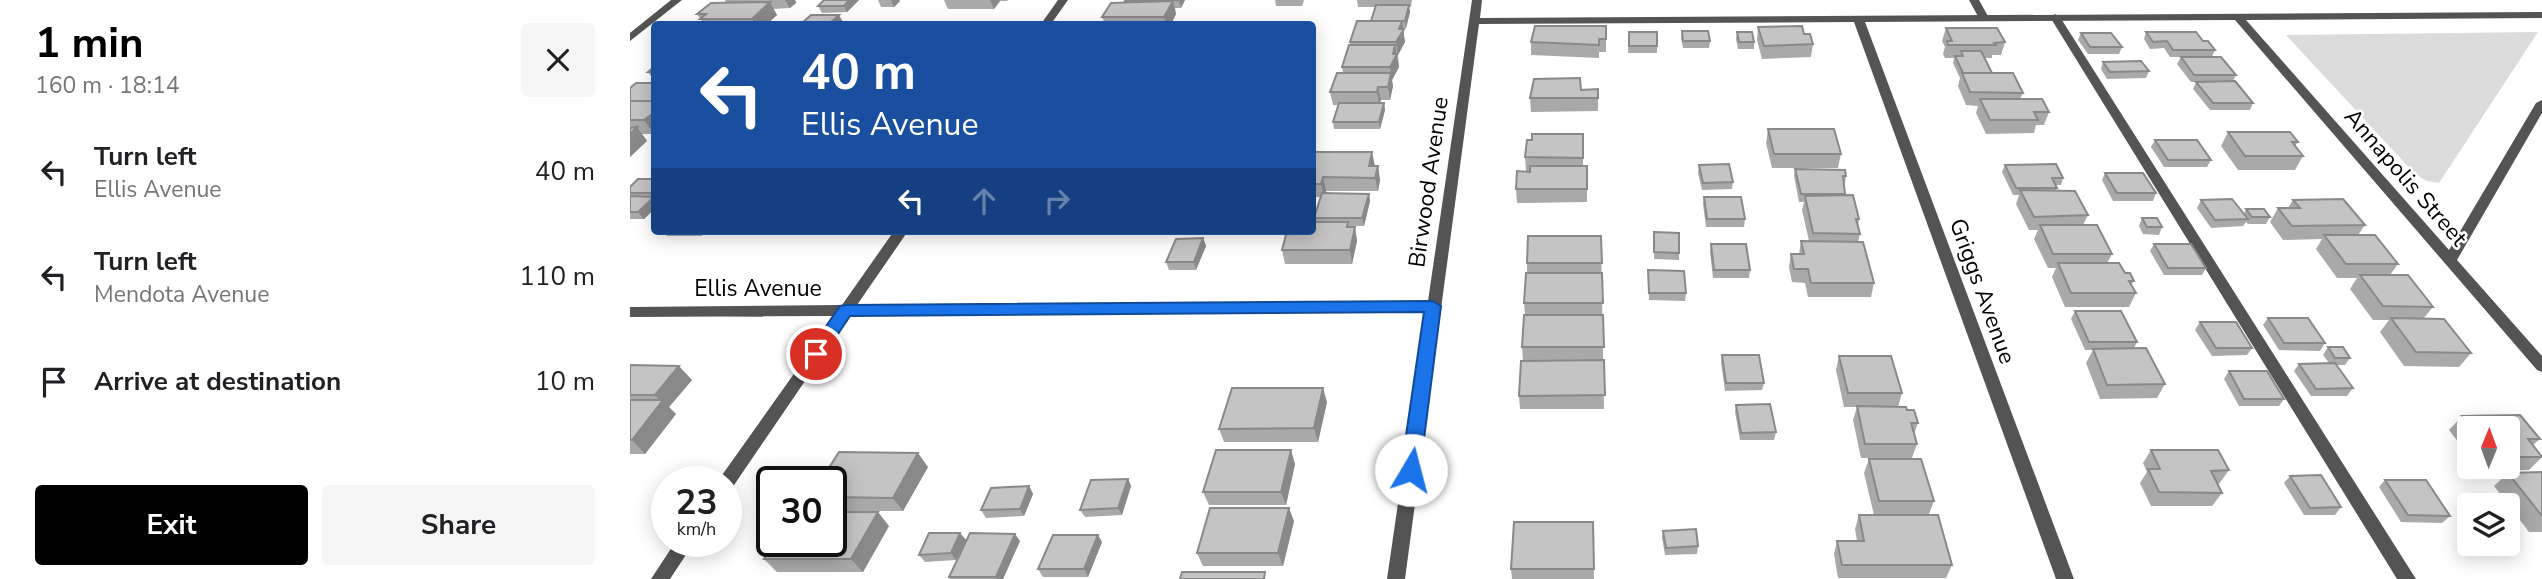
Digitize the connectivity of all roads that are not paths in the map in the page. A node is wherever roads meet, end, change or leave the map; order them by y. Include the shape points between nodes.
1 (677, 0) edge
2 (1063, 0) edge
3 (1476, 0) edge
4 (1975, 0) edge
5 (2542, 15) edge
6 (2238, 17) junction
7 (1858, 18) junction
8 (1984, 18) junction
9 (2055, 18) junction
10 (651, 21) edge
11 (651, 21) edge
12 (1048, 21) edge
13 (1474, 21) junction
14 (630, 38) edge
15 (2542, 103) edge
16 (898, 235) edge
17 (2450, 260) junction
18 (1433, 306) junction
19 (846, 310) junction
20 (630, 312) edge
21 (2542, 366) edge
22 (738, 466) edge
23 (675, 557) edge
24 (660, 579) edge
25 (1396, 579) edge
26 (2065, 579) edge
27 (2407, 579) edge

1 - 11 street
2 - 12 street
3 - 13 street, Birwood Avenue
4 - 8 street
5 - 6 street
6 - 9 street
6 - 17 street, Annapolis Street
7 - 8 street
7 - 13 street
7 - 26 street, Griggs Avenue
8 - 9 street
9 - 27 street
10 - 14 street
13 - 18 street, Birwood Avenue
15 - 17 street
16 - 19 street
17 - 21 street, Annapolis Street
18 - 19 street, Ellis Avenue
18 - 25 street, Birwood Avenue
19 - 20 street, Ellis Avenue
19 - 22 street
23 - 24 street

